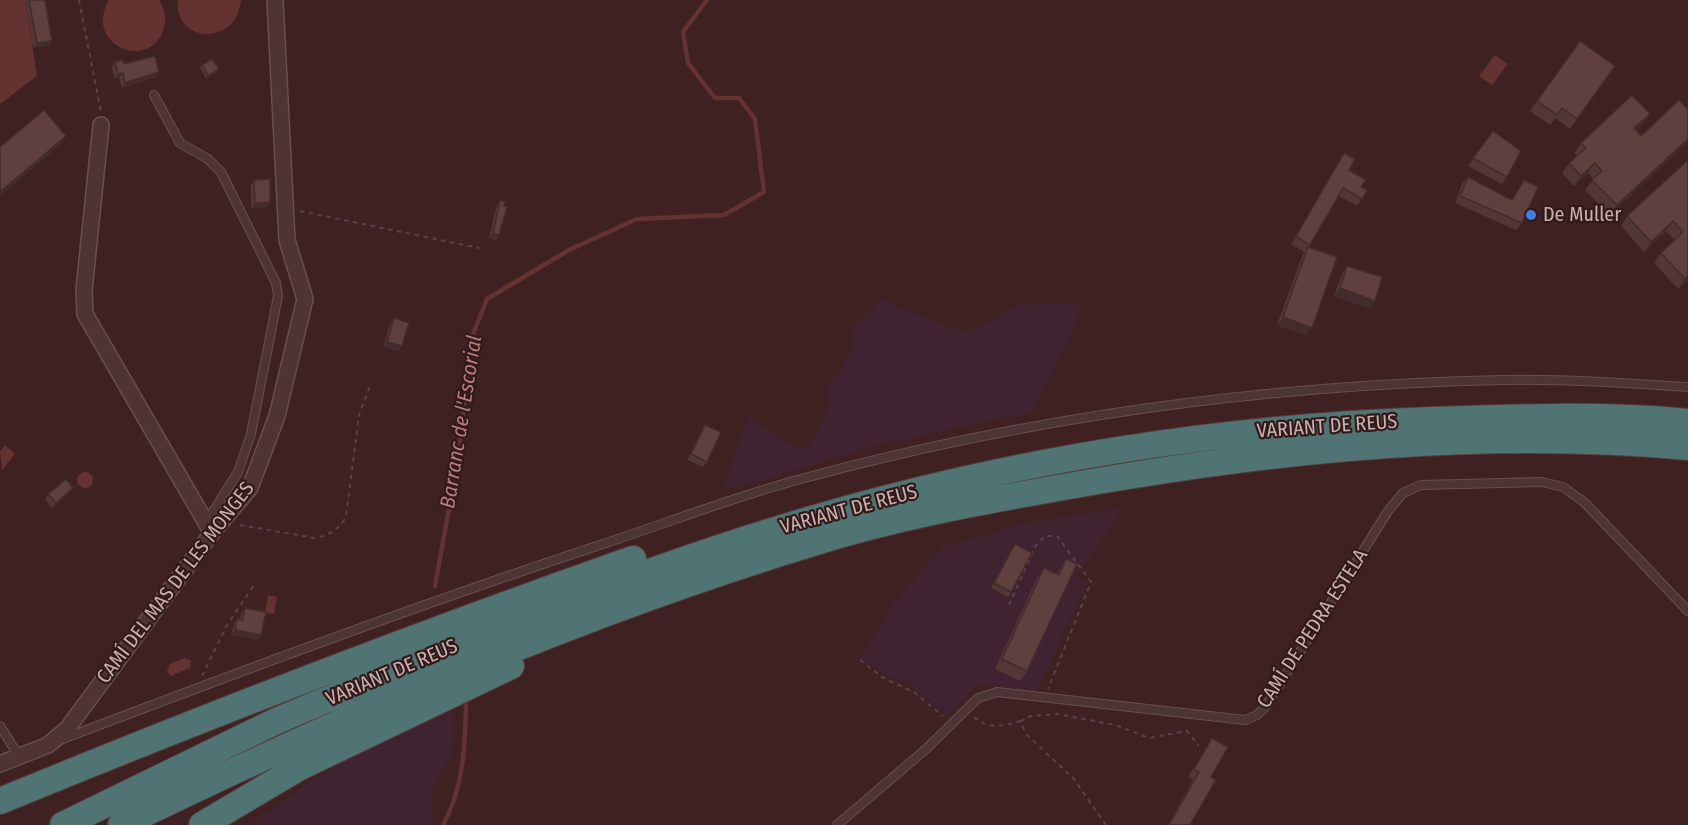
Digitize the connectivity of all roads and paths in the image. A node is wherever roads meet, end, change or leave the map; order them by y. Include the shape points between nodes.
1 (79, 0) edge
2 (275, 0) edge
3 (154, 95) dead end
4 (101, 125) joint
5 (285, 208) junction
6 (479, 248) dead end
7 (370, 386) dead end
8 (1688, 387) edge
9 (1688, 422) edge
10 (1688, 447) edge
11 (962, 504) junction
12 (213, 526) junction
13 (778, 530) junction
14 (256, 582) dead end
15 (1009, 605) dead end
16 (1688, 611) edge
17 (860, 660) dead end
18 (198, 687) junction
19 (1044, 697) junction
20 (966, 710) junction
21 (1021, 721) junction
22 (952, 724) junction
23 (0, 726) edge
24 (48, 745) junction
25 (1199, 746) dead end
26 (20, 758) junction
27 (0, 764) edge
28 (0, 801) edge
29 (63, 825) edge
30 (121, 825) edge
31 (202, 825) edge
32 (837, 825) edge
33 (1106, 825) edge

1 - 4 path
2 - 5 street, CAMÍ DEL MAS DE LES MONGES
3 - 12 lane via 180,143 221,172 276,283 278,296 251,434
4 - 12 street via 84,290 86,314
5 - 6 path
5 - 12 street, CAMÍ DEL MAS DE LES MONGES via 287,240 305,299 277,416 250,488
7 - 12 path via 359,415 346,517 339,528 315,538
8 - 18 lane via 1516,380 1381,385 1117,413 993,434 800,479 448,596
9 - 13 highway, VARIANT DE REUS via 1508,417 1350,423 1208,437 954,482
10 - 11 highway, VARIANT DE REUS via 1519,441 1350,447 1210,461
11 - 30 highway, VARIANT DE REUS via 822,540 682,585 509,649 286,744
11 - 31 highway via 688,598 515,664 300,767
12 - 24 street, CAMÍ DEL MAS DE LES MONGES via 67,729
13 - 28 highway via 746,525 665,548 256,696
13 - 29 highway, VARIANT DE REUS via 672,563 500,627 273,723
14 - 18 path via 227,625
15 - 19 path via 1036,545 1045,536 1057,536 1091,582
16 - 19 lane, CAMÍ DE PEDRA ESTELA via 1584,502 1563,487 1542,482 1421,485 1403,493 1388,512 1257,715 1245,720
17 - 22 path via 882,677 915,693
18 - 24 lane
19 - 20 lane, CAMÍ DE PEDRA ESTELA via 997,692 978,698
20 - 21 path via 981,723 998,728
20 - 22 lane, CAMÍ DE PEDRA ESTELA
21 - 25 path via 1031,716 1058,714 1115,725 1149,738 1187,731
21 - 33 path via 1025,733 1074,779
22 - 32 lane, CAMÍ DE PEDRA ESTELA
23 - 26 lane
24 - 26 street, CAMÍ DEL MAS DE LES MONGES
26 - 27 street, CAMÍ DEL MAS DE LES MONGES

